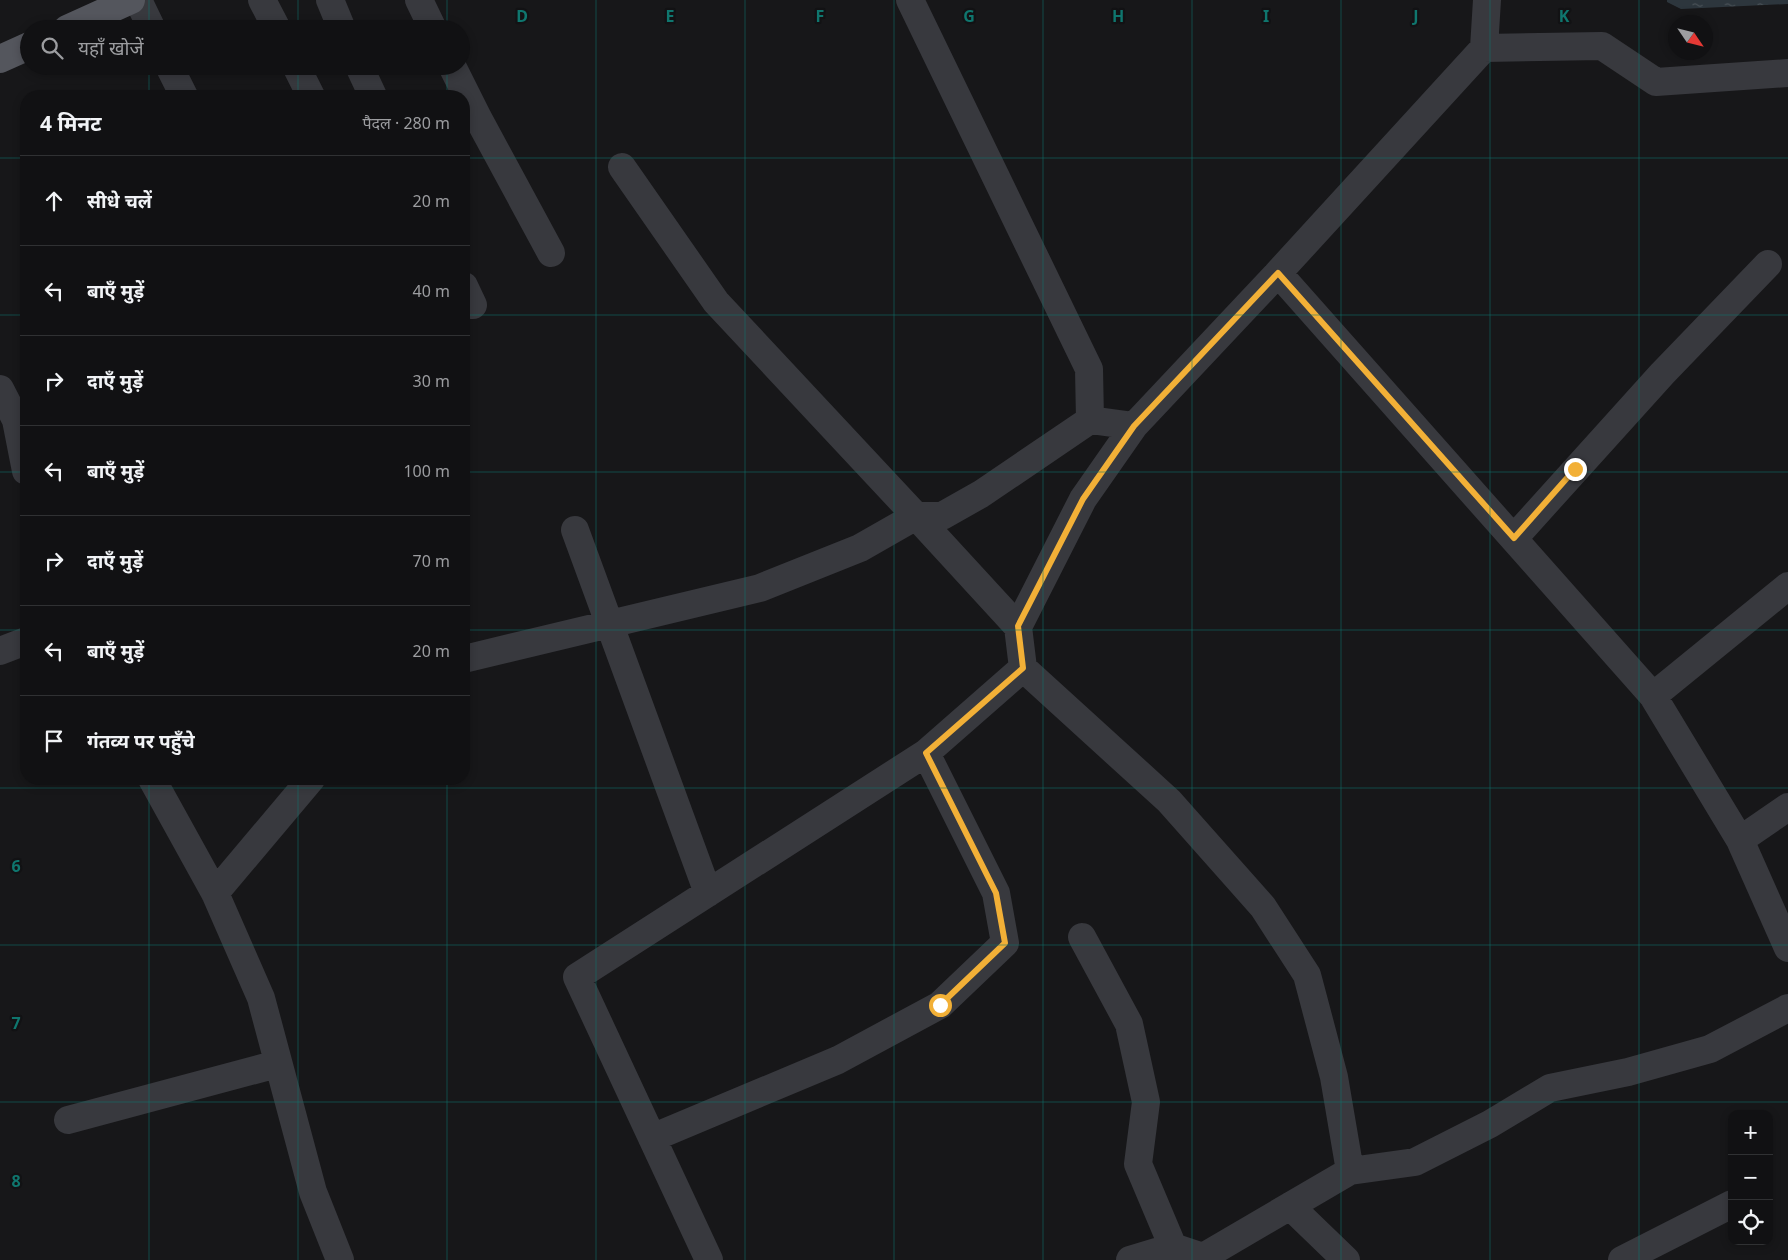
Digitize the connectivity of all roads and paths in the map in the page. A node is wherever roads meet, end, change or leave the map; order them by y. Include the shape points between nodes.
1 (131, 0) edge
2 (138, 0) edge
3 (262, 0) edge
4 (330, 0) edge
5 (419, 0) edge
6 (910, 0) edge
7 (1488, 0) edge
8 (88, 20) edge
9 (148, 20) edge
10 (272, 20) edge
11 (338, 20) edge
12 (429, 20) edge
13 (1484, 48) junction
14 (20, 50) edge
15 (0, 59) edge
16 (1788, 73) edge
17 (174, 75) edge
18 (300, 75) edge
19 (363, 75) edge
20 (456, 75) edge
21 (181, 90) edge
22 (308, 90) edge
23 (370, 90) edge
24 (464, 90) edge
25 (470, 102) edge
26 (622, 168) dead end
27 (551, 253) dead end
28 (1768, 264) dead end
29 (1278, 273) junction
30 (0, 389) edge
31 (1090, 420) junction
32 (1134, 426) junction
33 (20, 440) edge
34 (916, 516) junction
35 (575, 530) dead end
36 (1514, 538) junction
37 (1788, 586) edge
38 (608, 624) junction
39 (1018, 626) junction
40 (20, 643) edge
41 (0, 651) edge
42 (470, 658) edge
43 (1023, 668) junction
44 (1653, 696) junction
45 (926, 753) junction
46 (155, 785) edge
47 (306, 785) edge
48 (1788, 807) edge
49 (1740, 840) junction
50 (215, 892) junction
51 (708, 893) junction
52 (1082, 937) dead end
53 (1788, 948) edge
54 (1788, 1008) edge
55 (278, 1064) junction
56 (68, 1120) dead end
57 (652, 1138) junction
58 (1350, 1171) junction
59 (1290, 1206) junction
60 (1728, 1206) edge
61 (1173, 1247) junction
62 (340, 1260) edge
63 (709, 1260) edge
64 (1130, 1260) edge
65 (1346, 1260) edge
66 (1622, 1260) edge

1 - 8 main road
2 - 9 street
3 - 10 street
4 - 11 street
5 - 12 street
6 - 31 street via 1089,369
7 - 13 street
13 - 16 street via 1602,46 1656,82
13 - 29 street
14 - 15 main road
17 - 21 street
18 - 22 street
19 - 23 street
20 - 24 street
25 - 27 street
26 - 34 street via 716,302
28 - 36 street via 1662,374
29 - 32 street
29 - 36 street
30 - 33 street via 16,420
31 - 32 street
31 - 34 street via 981,494 942,516
32 - 39 street via 1083,499
34 - 38 street via 860,548 760,588
34 - 39 street
35 - 38 street
36 - 44 street
37 - 44 street
38 - 42 street
38 - 51 street
39 - 43 street
40 - 41 street
43 - 45 street
43 - 58 street via 1169,801 1263,906 1307,975 1334,1077
44 - 49 street
45 - 51 street
45 - 57 street via 996,893 1005,943 940,1005 838,1060
46 - 50 street
47 - 50 street
48 - 49 street
49 - 53 street
50 - 55 street via 260,998
51 - 57 street via 577,977
52 - 61 street via 1129,1024 1146,1102 1138,1164
54 - 58 street via 1710,1049 1628,1072 1550,1088 1490,1124 1415,1162
55 - 56 street
55 - 62 street via 313,1192
57 - 63 street
58 - 59 street
59 - 61 street via 1203,1257
59 - 65 street
60 - 66 street
61 - 64 street

